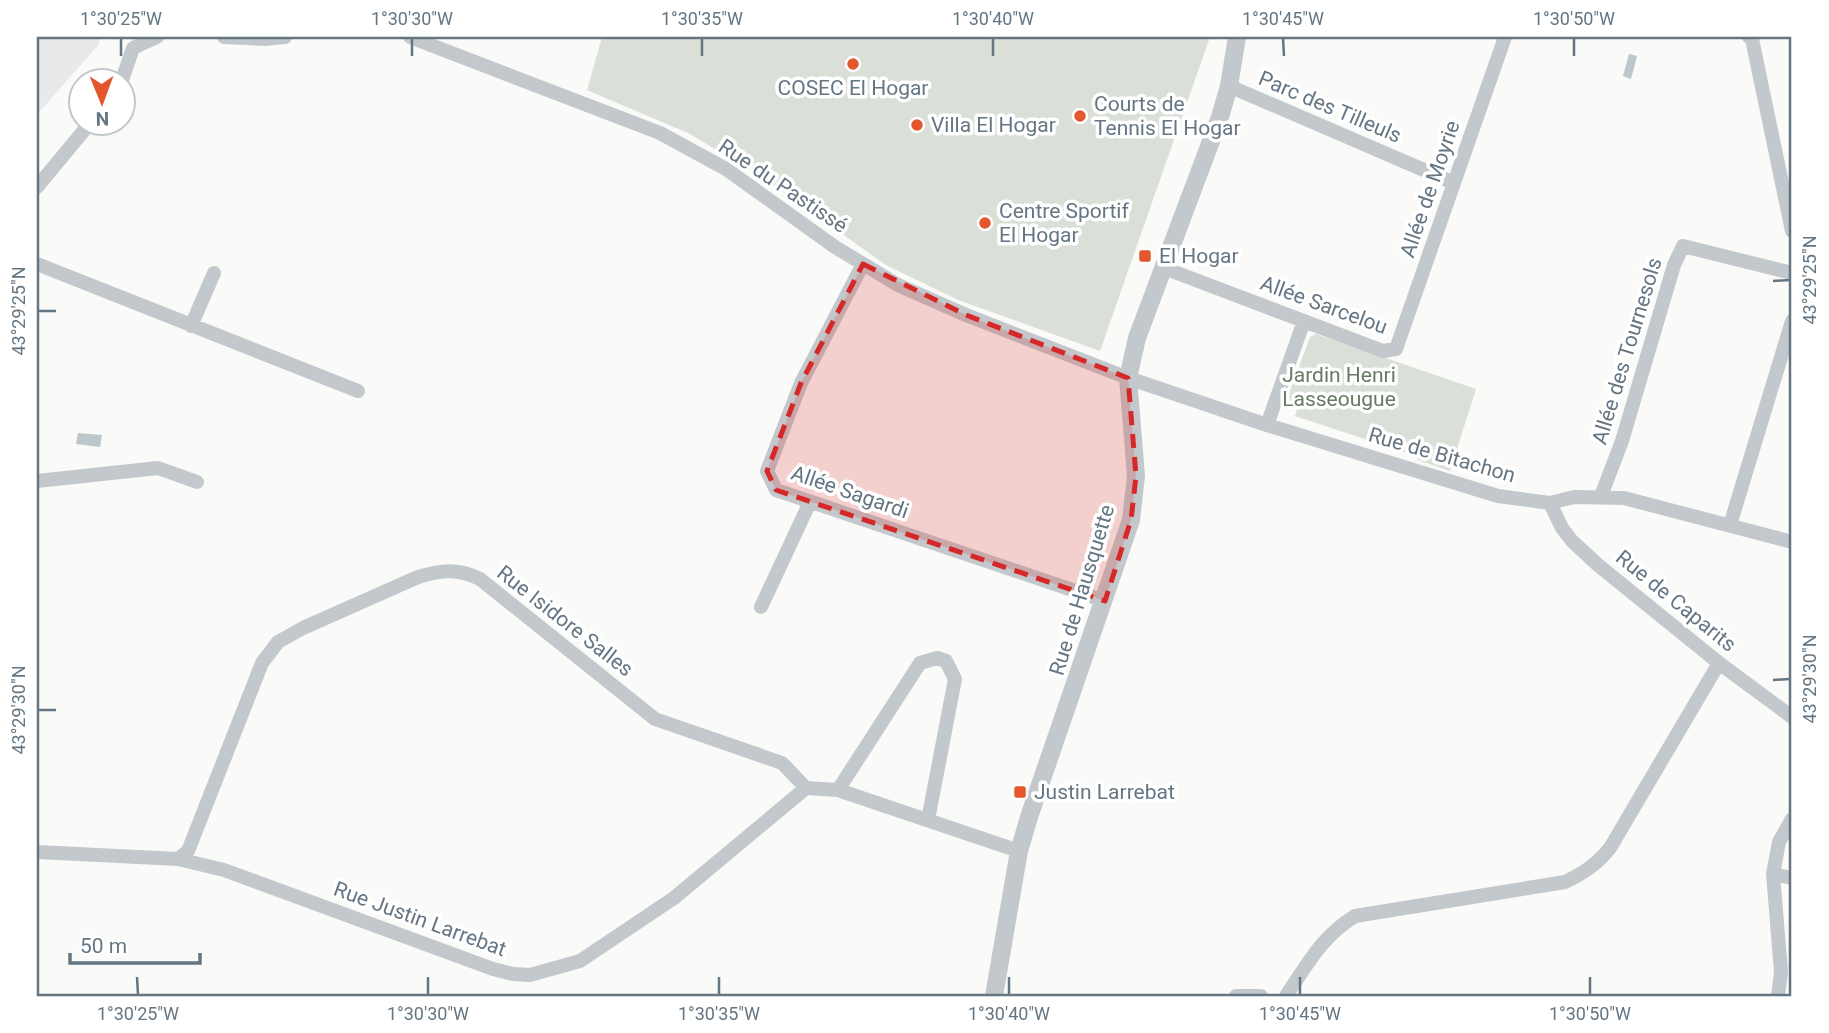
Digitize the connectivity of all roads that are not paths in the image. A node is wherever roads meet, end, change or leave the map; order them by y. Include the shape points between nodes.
1 (157, 37) edge
2 (224, 37) edge
3 (285, 37) edge
4 (410, 37) edge
5 (1237, 37) edge
6 (1505, 37) edge
7 (1749, 37) edge
8 (130, 42) edge
9 (125, 66) edge
10 (1229, 86) junction
11 (79, 136) edge
12 (1454, 183) junction
13 (37, 187) edge
14 (1792, 231) edge
15 (37, 264) edge
16 (863, 264) junction
17 (1164, 268) junction
18 (214, 273) dead end
19 (1792, 273) edge
20 (1304, 321) junction
21 (1792, 321) edge
22 (191, 326) junction
23 (1391, 351) joint
24 (1128, 378) junction
25 (358, 391) dead end
26 (1267, 425) junction
27 (37, 481) edge
28 (197, 482) dead end
29 (1601, 496) junction
30 (810, 502) junction
31 (1550, 503) junction
32 (1730, 524) junction
33 (1792, 542) edge
34 (1105, 601) junction
35 (761, 607) dead end
36 (1719, 663) junction
37 (1792, 717) edge
38 (806, 788) junction
39 (838, 790) junction
40 (1792, 819) edge
41 (928, 820) junction
42 (1019, 851) junction
43 (37, 852) edge
44 (178, 859) junction
45 (1773, 874) junction
46 (1792, 878) edge
47 (994, 996) edge
48 (1236, 996) edge
49 (1261, 996) edge
50 (1286, 996) edge
51 (1778, 996) edge

1 - 8 street
2 - 3 street
4 - 16 street, Rue du Pastissé via 660,133 726,169
5 - 10 street, Rue de Hausquette
6 - 12 street, Allée de Moyrie
7 - 14 street
8 - 9 street
10 - 12 street, Parc des Tilleuls
10 - 17 street, Rue de Hausquette
11 - 13 street
12 - 23 street, Allée de Moyrie via 1398,347
15 - 22 street
16 - 24 street, Rue du Pastissé via 966,315
16 - 30 street, Allée Sagardi via 801,383 767,471 776,490
17 - 20 street, Allée Sarcelou
17 - 24 street, Rue de Hausquette via 1137,338
18 - 22 street
19 - 29 street, Allée des Tournesols via 1683,246
20 - 23 street, Allée Sarcelou
20 - 26 street
21 - 32 street
22 - 25 street
24 - 26 street, Rue de Bitachon
24 - 34 street, Rue de Hausquette via 1136,476 1131,520
26 - 31 street, Rue de Bitachon via 1498,496
27 - 28 street via 158,468
29 - 31 street, Rue de Bitachon
29 - 32 street, Rue de Bitachon
30 - 34 street, Allée Sagardi
30 - 35 street
31 - 36 street, Rue de Caparits via 1572,541
32 - 33 street, Rue de Bitachon
34 - 42 street, Rue de Hausquette
36 - 37 street, Rue de Caparits
36 - 50 street via 1597,864 1565,882 1355,916 1322,944
38 - 39 street
38 - 44 street, Rue Justin Larrebat via 674,898 580,961 530,975 493,968 224,870
38 - 44 street, Rue Isidore Salles via 782,763 655,719 480,579 455,570 437,571 278,642 262,663 188,851
39 - 41 street
39 - 41 street via 920,663 937,658 946,661 955,679
40 - 45 street via 1779,842
41 - 42 street
42 - 47 street, Rue de Hausquette
43 - 44 street, Rue Justin Larrebat
45 - 46 street
45 - 51 street via 1781,972
48 - 49 street

